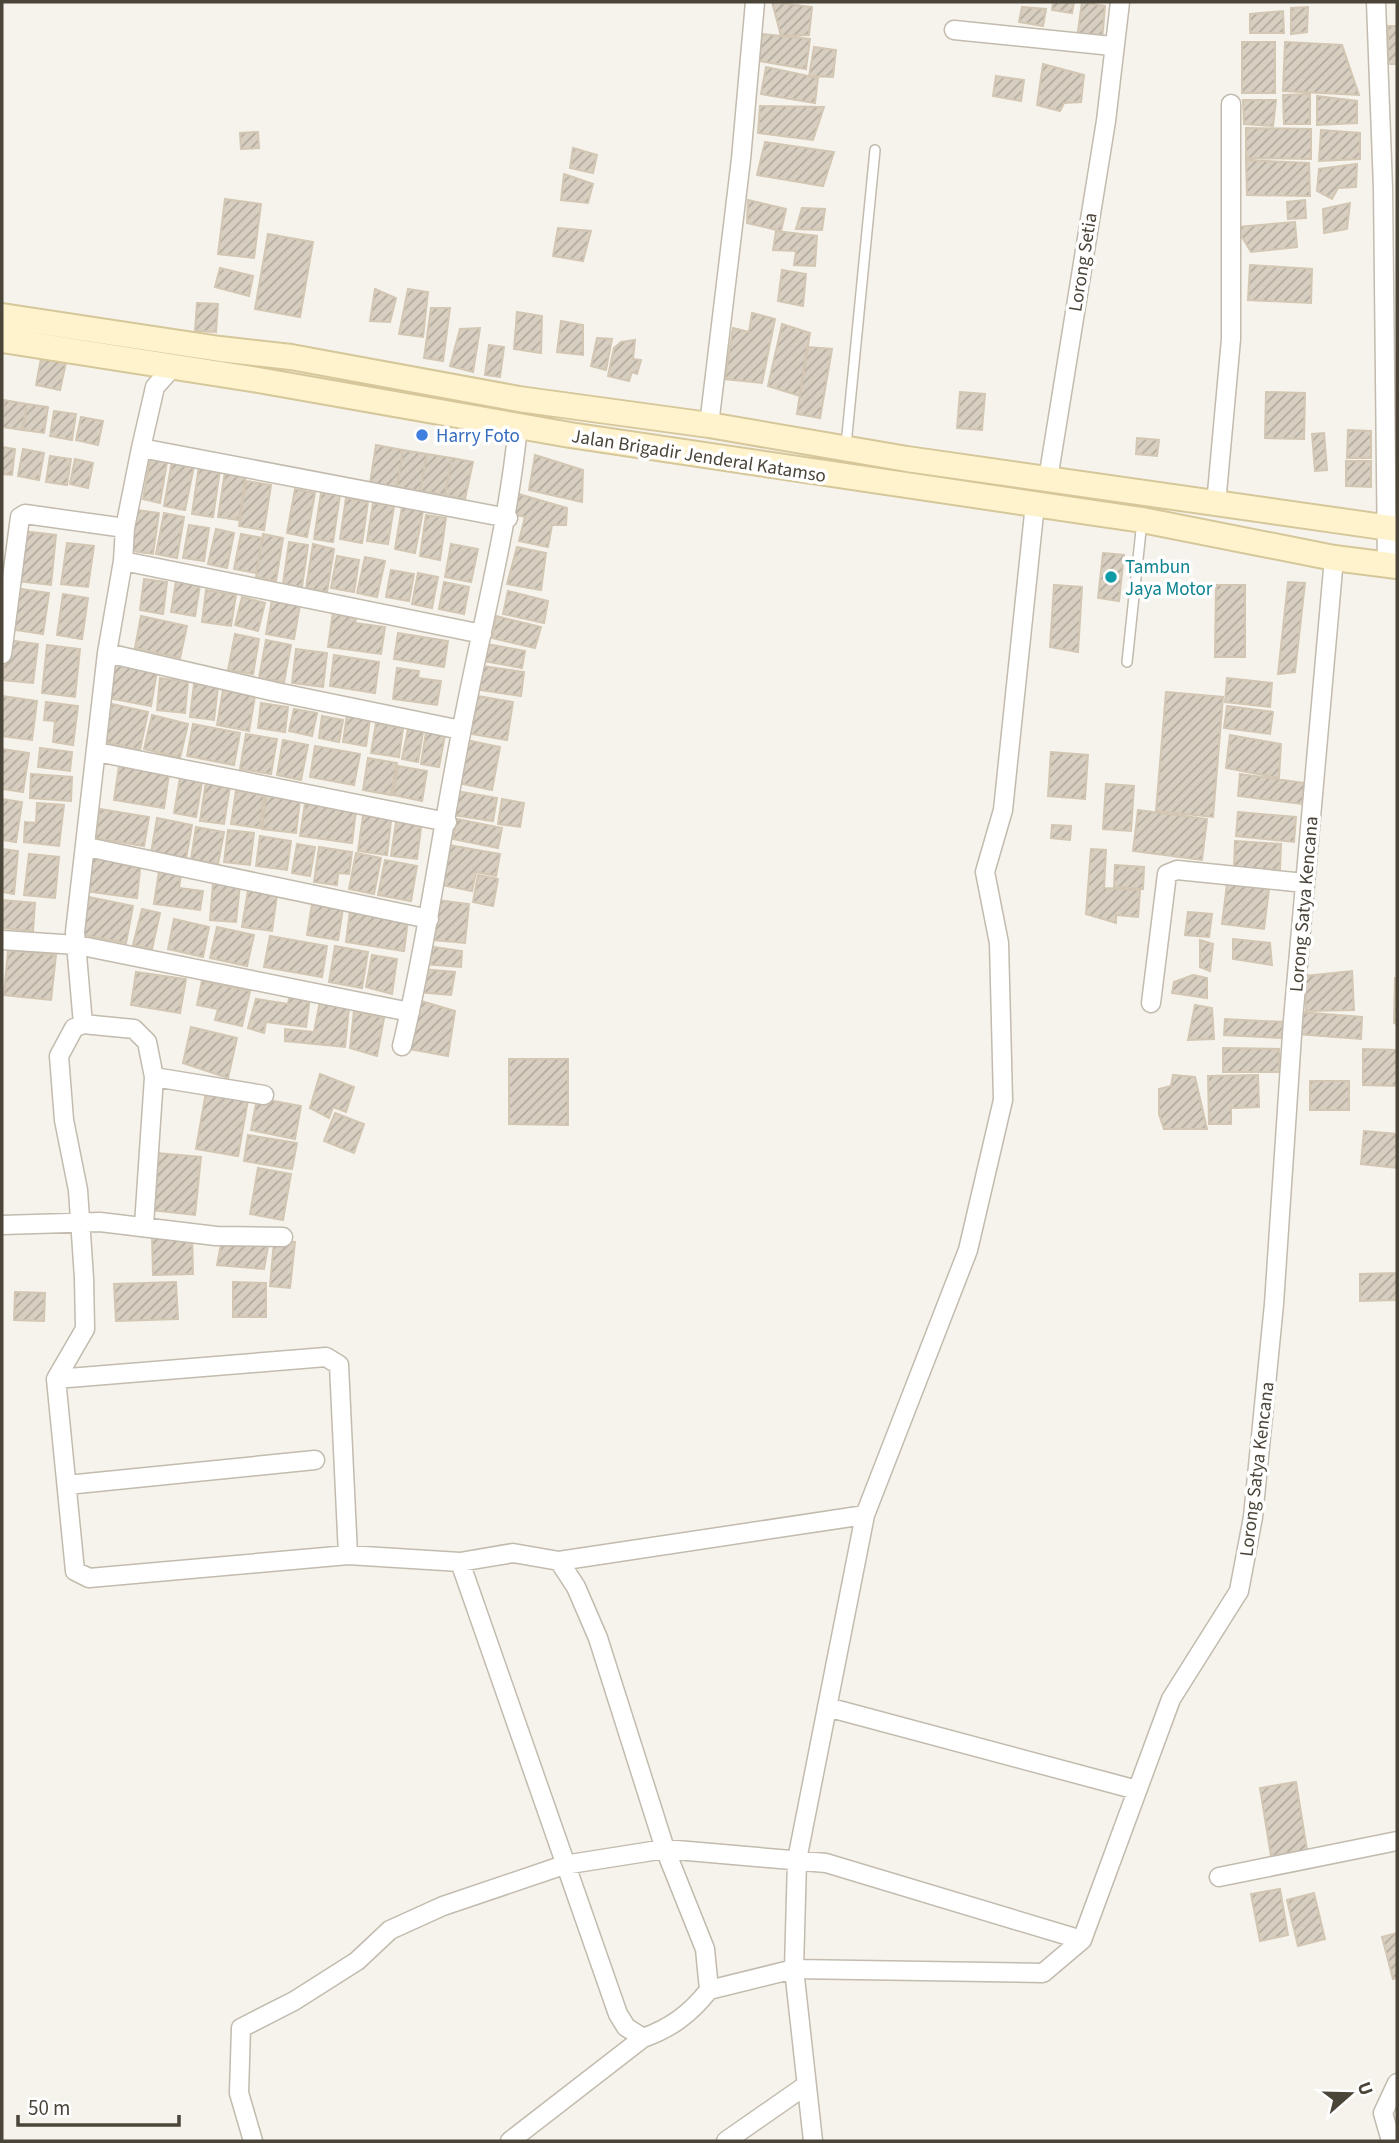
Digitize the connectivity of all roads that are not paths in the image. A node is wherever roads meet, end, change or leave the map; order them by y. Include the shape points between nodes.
1 (755, 2) edge
2 (1120, 2) edge
3 (1376, 2) edge
4 (954, 30) dead end
5 (1112, 46) junction
6 (1231, 104) dead end
7 (875, 150) dead end
8 (2, 316) edge
9 (2, 340) edge
10 (172, 368) junction
11 (425, 384) junction
12 (422, 410) junction
13 (709, 425) junction
14 (519, 426) junction
15 (845, 447) junction
16 (141, 448) junction
17 (1048, 479) junction
18 (1035, 504) junction
19 (1216, 504) junction
20 (508, 518) junction
21 (1142, 520) junction
22 (125, 528) junction
23 (1391, 528) edge
24 (1334, 558) junction
25 (123, 561) junction
26 (1392, 565) edge
27 (482, 634) junction
28 (107, 653) junction
29 (2, 654) edge
30 (1127, 662) dead end
31 (461, 730) junction
32 (97, 752) junction
33 (447, 822) junction
34 (87, 847) junction
35 (1305, 883) junction
36 (429, 919) junction
37 (2, 940) edge
38 (77, 945) junction
39 (1151, 1003) dead end
40 (410, 1012) junction
41 (83, 1024) junction
42 (402, 1046) dead end
43 (154, 1077) junction
44 (264, 1095) dead end
45 (79, 1222) junction
46 (2, 1225) edge
47 (144, 1225) junction
48 (283, 1237) dead end
49 (56, 1379) junction
50 (315, 1460) dead end
51 (67, 1485) junction
52 (864, 1515) junction
53 (348, 1555) junction
54 (559, 1561) junction
55 (460, 1562) junction
56 (827, 1707) junction
57 (1137, 1790) junction
58 (1397, 1841) edge
59 (665, 1849) junction
60 (797, 1860) junction
61 (564, 1865) junction
62 (1219, 1877) dead end
63 (1082, 1940) junction
64 (794, 1969) junction
65 (709, 1990) junction
66 (643, 2038) junction
67 (1397, 2083) edge
68 (806, 2086) junction
69 (253, 2141) edge
70 (510, 2141) edge
71 (726, 2141) edge
72 (813, 2141) edge
73 (1391, 2141) edge

1 - 13 street
2 - 5 street, Lorong Setia
3 - 23 street
4 - 5 street
5 - 17 street, Lorong Setia via 1106,121
6 - 19 street via 1231,339
7 - 15 lane
8 - 11 main road, Jalan Brigadir Jenderal Katamso via 291,357
9 - 10 main road, Jalan Brigadir Jenderal Katamso
10 - 12 main road, Jalan Brigadir Jenderal Katamso
10 - 16 street via 155,387
11 - 12 main road
11 - 13 main road, Jalan Brigadir Jenderal Katamso
12 - 14 main road, Jalan Brigadir Jenderal Katamso
13 - 15 main road, Jalan Brigadir Jenderal Katamso
14 - 18 main road, Jalan Brigadir Jenderal Katamso
14 - 20 street
15 - 17 main road, Jalan Brigadir Jenderal Katamso
16 - 20 street
16 - 22 street
17 - 19 main road, Jalan Brigadir Jenderal Katamso
18 - 21 main road, Jalan Brigadir Jenderal Katamso
18 - 52 street via 1003,810 985,872 999,943 1003,1100 968,1250
19 - 23 main road, Jalan Brigadir Jenderal Katamso
20 - 27 street
21 - 24 main road, Jalan Brigadir Jenderal Katamso
21 - 30 lane
22 - 25 street
22 - 29 street via 25,514 20,517
23 - 26 street
24 - 26 main road, Jalan Brigadir Jenderal Katamso
24 - 35 street, Lorong Satya Kencana
25 - 27 street
25 - 28 street
27 - 31 street
28 - 31 street
28 - 32 street
31 - 33 street
32 - 33 street
32 - 34 street
33 - 36 street
34 - 36 street
34 - 38 street
35 - 39 street via 1177,870 1167,874
35 - 57 street, Lorong Satya Kencana via 1274,1304 1253,1517 1238,1591 1171,1699
36 - 40 street
37 - 38 street
38 - 40 street
38 - 41 street
40 - 42 street
41 - 43 street via 141,1032
41 - 45 street via 74,1028 60,1056 59,1085 79,1190
43 - 44 street
43 - 47 street
45 - 46 street
45 - 47 street
45 - 49 street via 85,1329
47 - 48 street via 216,1236
49 - 51 street
49 - 53 street via 326,1357 339,1365
50 - 51 street
51 - 53 street via 75,1571 89,1578
52 - 54 street
52 - 56 street
53 - 55 street
54 - 55 street via 513,1553
54 - 59 street via 598,1638
55 - 61 street
56 - 57 street
56 - 60 street
57 - 63 street, Lorong Satya Kencana
58 - 62 street
59 - 60 street
59 - 61 street
59 - 65 street via 705,1949
60 - 63 street via 826,1863
60 - 64 street
61 - 66 street via 618,2014 626,2027
61 - 69 street via 443,1906 390,1930 357,1961 241,2028 239,2093
63 - 64 street via 1043,1973
64 - 65 street
64 - 68 street
65 - 66 street via 692,2011
66 - 70 street
67 - 73 street via 1383,2113
68 - 71 street
68 - 72 street

